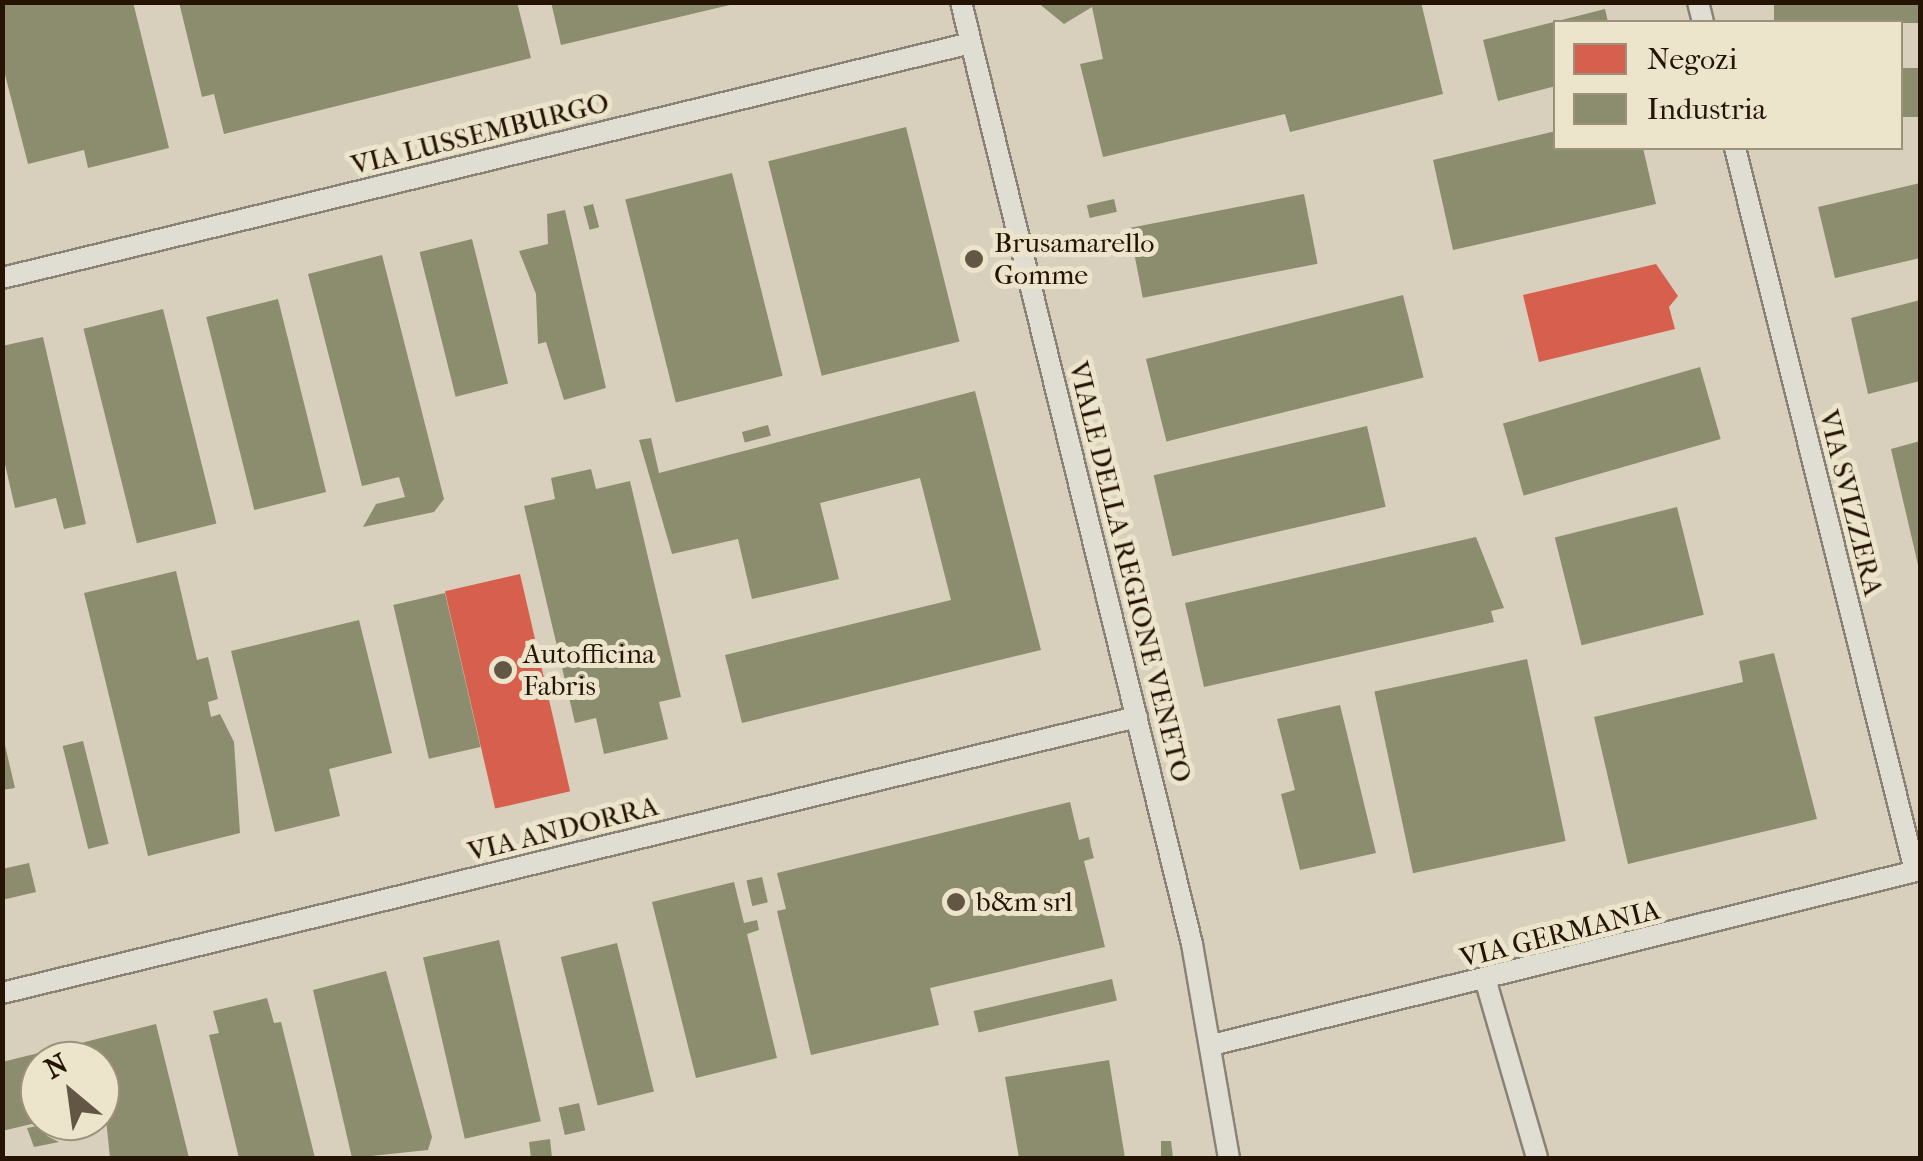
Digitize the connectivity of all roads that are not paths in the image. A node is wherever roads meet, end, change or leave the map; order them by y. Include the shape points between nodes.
1 (961, 2) edge
2 (971, 42) junction
3 (1735, 150) edge
4 (2, 278) edge
5 (1137, 718) junction
6 (1918, 871) edge
7 (1486, 982) junction
8 (2, 993) edge
9 (1212, 1045) junction
10 (1229, 1158) edge
11 (1537, 1158) edge

1 - 2 street, VIALE DELLA REGIONE VENETO
2 - 4 street, VIA LUSSEMBURGO
2 - 5 street, VIALE DELLA REGIONE VENETO
3 - 6 street, VIA SVIZZERA
5 - 8 street, VIA ANDORRA
5 - 9 street, VIALE DELLA REGIONE VENETO
6 - 7 street, VIA GERMANIA
7 - 9 street, VIA GERMANIA
7 - 11 street
9 - 10 street, VIALE DELLA REGIONE VENETO

